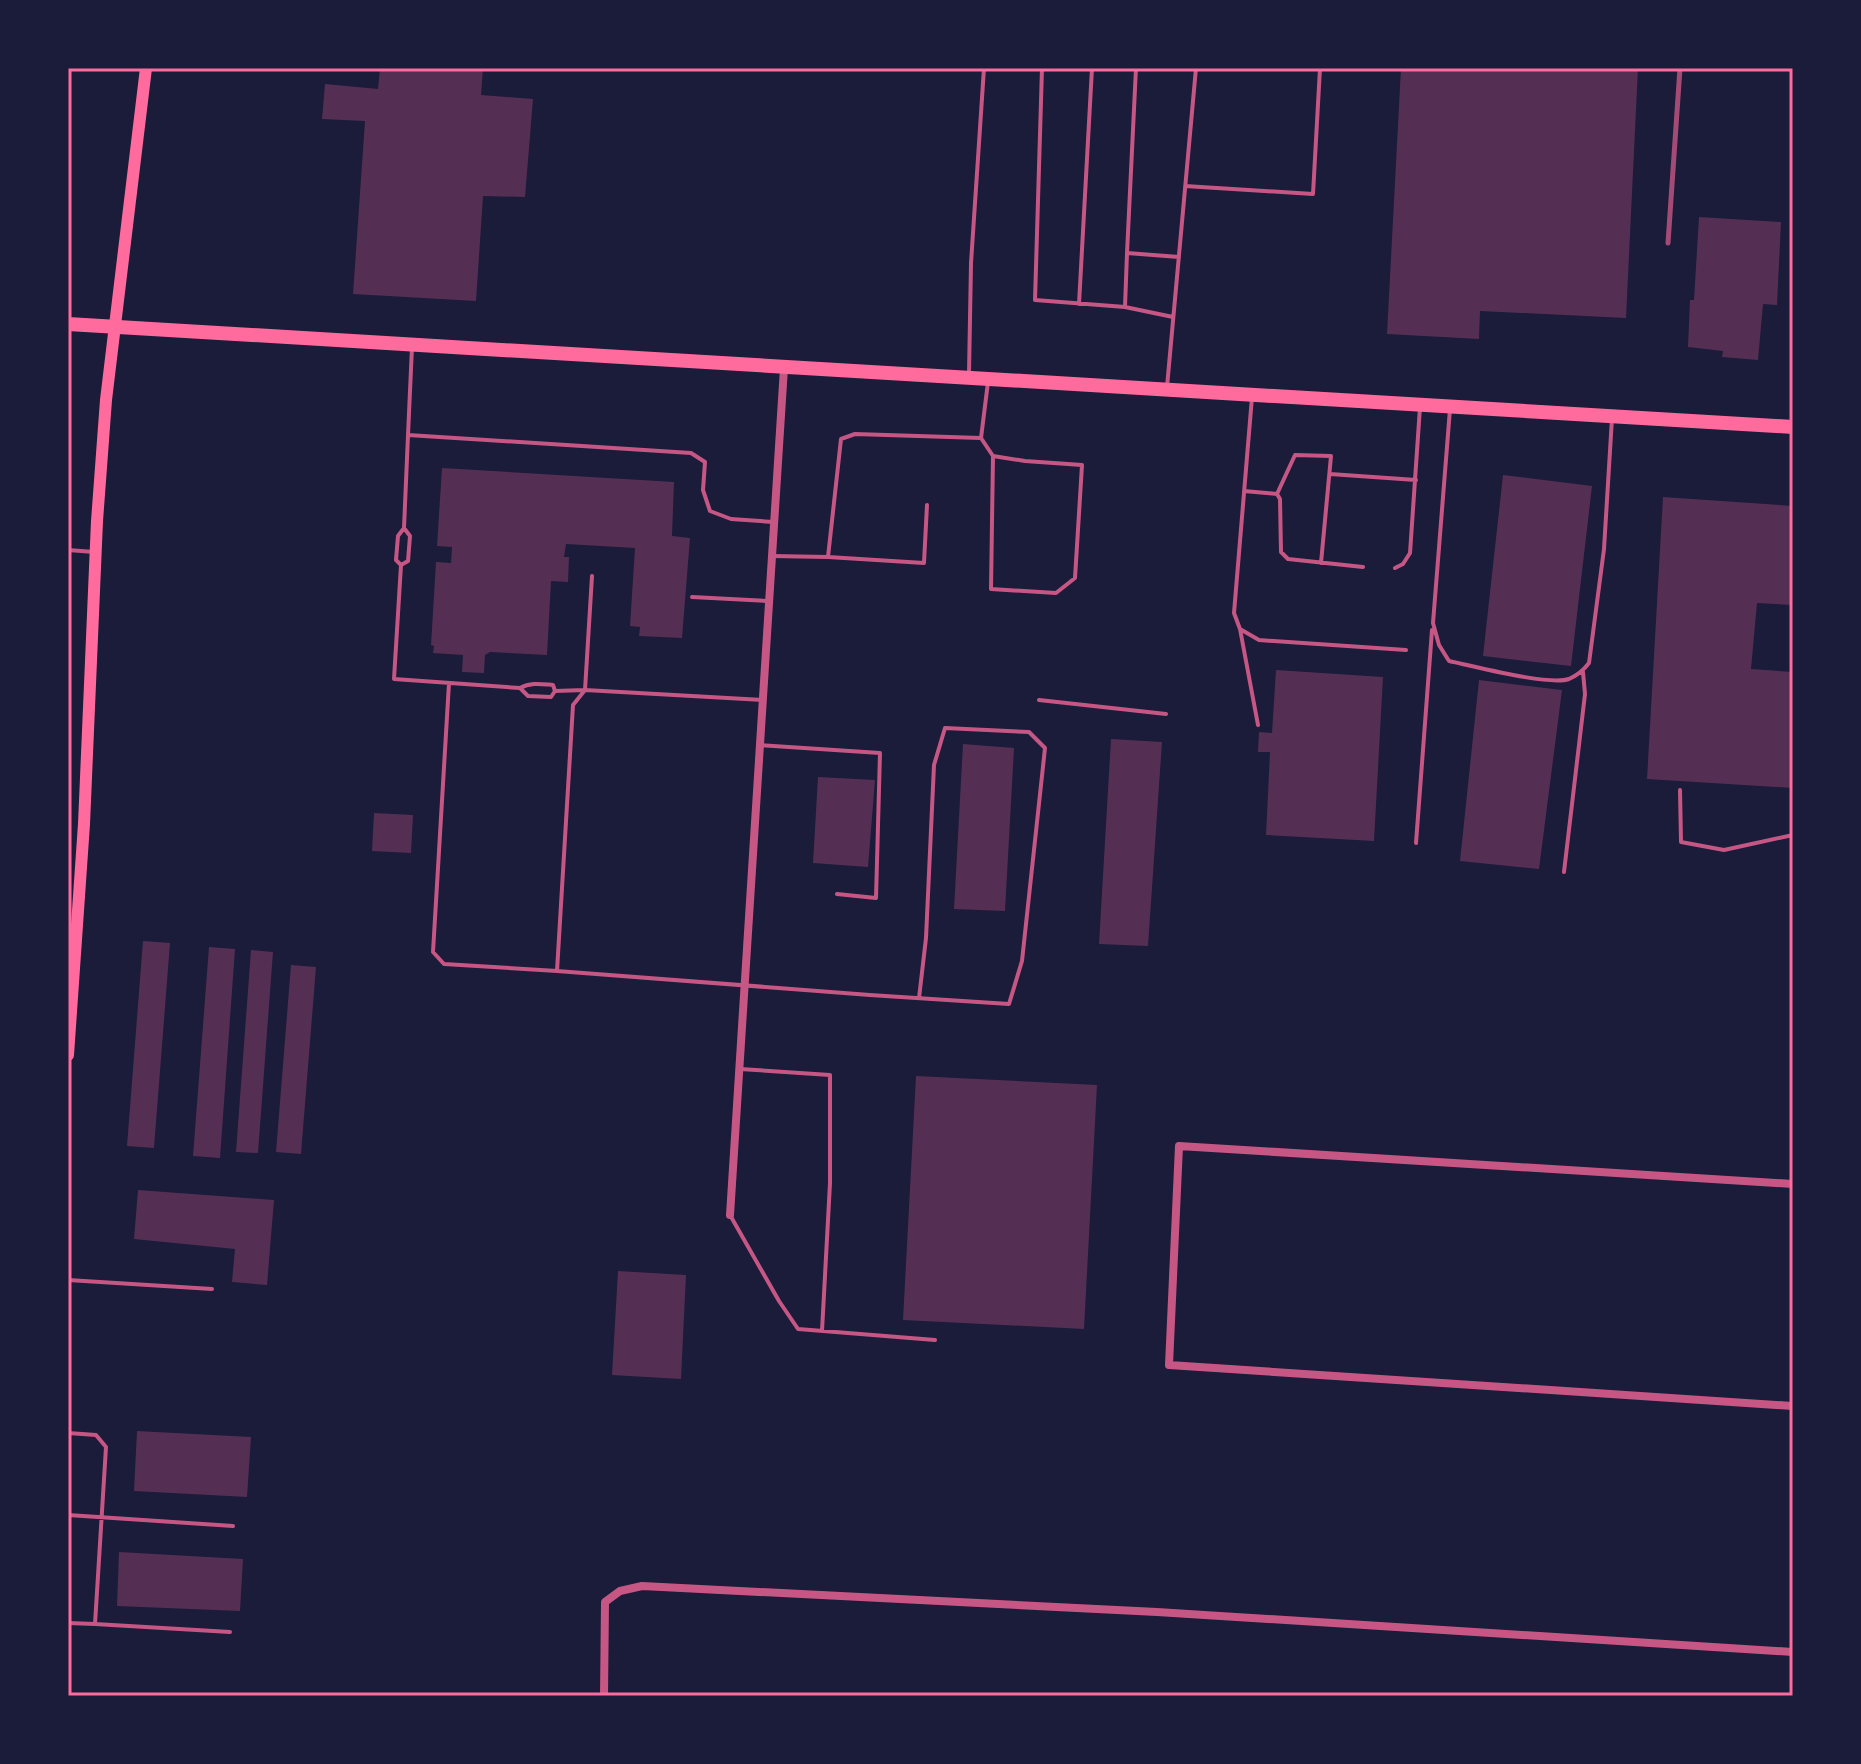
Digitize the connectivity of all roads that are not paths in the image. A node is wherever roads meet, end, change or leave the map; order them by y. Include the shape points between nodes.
1 (146, 68) edge
2 (984, 68) edge
3 (1042, 68) edge
4 (1092, 68) edge
5 (1136, 68) edge
6 (1196, 68) edge
7 (1320, 68) edge
8 (1185, 186) junction
9 (1127, 253) junction
10 (1179, 257) junction
11 (1079, 304) junction
12 (1125, 307) junction
13 (1173, 317) junction
14 (68, 324) edge
15 (114, 327) junction
16 (412, 345) junction
17 (784, 368) junction
18 (969, 377) junction
19 (989, 379) junction
20 (1167, 389) junction
21 (1252, 394) junction
22 (1420, 404) junction
23 (1450, 406) junction
24 (1612, 416) junction
25 (1793, 427) edge
26 (408, 435) junction
27 (981, 438) junction
28 (993, 456) junction
29 (1329, 474) junction
30 (1416, 480) junction
31 (1244, 491) junction
32 (1277, 494) junction
33 (927, 505) dead end
34 (774, 522) junction
35 (404, 528) junction
36 (68, 550) edge
37 (96, 552) junction
38 (772, 556) junction
39 (828, 557) junction
40 (1321, 563) junction
41 (401, 565) junction
42 (1363, 567) dead end
43 (1395, 568) dead end
44 (592, 576) dead end
45 (692, 597) dead end
46 (769, 601) junction
47 (1433, 623) junction
48 (1240, 629) junction
49 (1406, 650) dead end
50 (1583, 672) junction
51 (449, 683) junction
52 (520, 688) junction
53 (585, 690) junction
54 (555, 691) junction
55 (763, 700) junction
56 (1039, 700) dead end
57 (1166, 714) dead end
58 (1258, 725) dead end
59 (760, 745) junction
60 (1680, 790) dead end
61 (1793, 835) edge
62 (1416, 843) dead end
63 (1564, 872) dead end
64 (837, 894) dead end
65 (557, 971) junction
66 (745, 985) junction
67 (919, 998) junction
68 (69, 1029) edge
69 (68, 1055) edge
70 (739, 1069) junction
71 (1793, 1184) edge
72 (730, 1215) joint
73 (68, 1280) edge
74 (212, 1289) dead end
75 (822, 1331) junction
76 (935, 1340) dead end
77 (1793, 1406) edge
78 (68, 1433) edge
79 (68, 1515) edge
80 (101, 1517) junction
81 (233, 1526) dead end
82 (68, 1623) edge
83 (95, 1624) junction
84 (230, 1632) dead end
85 (1793, 1652) edge
86 (604, 1696) edge

1 - 15 main road
2 - 18 lane
3 - 11 lane via 1035,300
4 - 11 lane
5 - 9 lane
6 - 8 lane
7 - 8 lane via 1313,194
8 - 10 lane
9 - 10 lane
9 - 12 lane
10 - 13 lane
11 - 12 lane
12 - 13 lane
13 - 20 lane
14 - 15 main road
15 - 16 main road
15 - 37 main road
16 - 17 main road
16 - 26 lane
17 - 18 main road
17 - 34 street
18 - 19 main road
19 - 20 main road
19 - 27 lane
20 - 21 main road
21 - 22 main road
21 - 31 lane
22 - 23 main road
22 - 30 lane
23 - 24 main road
23 - 47 lane
24 - 25 main road
24 - 50 lane via 1604,549 1589,663
26 - 34 lane via 691,453 705,462 703,490 710,511 731,519
26 - 35 lane
27 - 28 lane
27 - 39 lane via 855,434 841,439
28 - 28 lane via 1082,465 1075,578 1056,593 991,589
29 - 30 lane
29 - 32 lane via 1331,456 1295,455
29 - 40 lane
30 - 43 lane via 1410,553
31 - 32 lane
31 - 48 lane via 1234,613
32 - 40 lane via 1281,552 1288,559
33 - 39 lane via 924,563
34 - 38 street
35 - 41 lane via 396,560
35 - 41 lane via 410,536 408,561
36 - 37 lane
37 - 68 main road
38 - 39 lane
38 - 46 street
40 - 42 lane
41 - 51 lane via 394,679
44 - 53 lane
45 - 46 lane
46 - 55 street
47 - 50 lane via 1449,661 1546,679 1566,680
47 - 62 lane
48 - 49 lane via 1259,640
48 - 58 lane
50 - 63 lane via 1585,694
51 - 52 lane
51 - 65 lane via 433,952 444,964
52 - 54 lane via 553,685
52 - 54 lane via 528,696 551,697
53 - 54 lane
53 - 55 lane
53 - 65 lane via 573,705
55 - 59 street
56 - 57 lane
59 - 64 lane via 880,753 876,898
59 - 66 street
60 - 61 lane via 1681,842 1724,850
65 - 66 lane
66 - 67 lane
66 - 70 street
67 - 67 lane via 1009,1004 1022,961 1045,748 1029,732 945,728 934,765
68 - 69 main road
70 - 72 street
70 - 75 lane via 830,1075
71 - 77 street via 1179,1146 1169,1365
72 - 75 lane via 798,1329
73 - 74 lane
75 - 76 lane
78 - 80 lane via 96,1435 106,1447
79 - 80 lane
80 - 81 lane
80 - 83 lane
82 - 83 lane
83 - 84 lane
85 - 86 street via 642,1586 620,1591 605,1602

